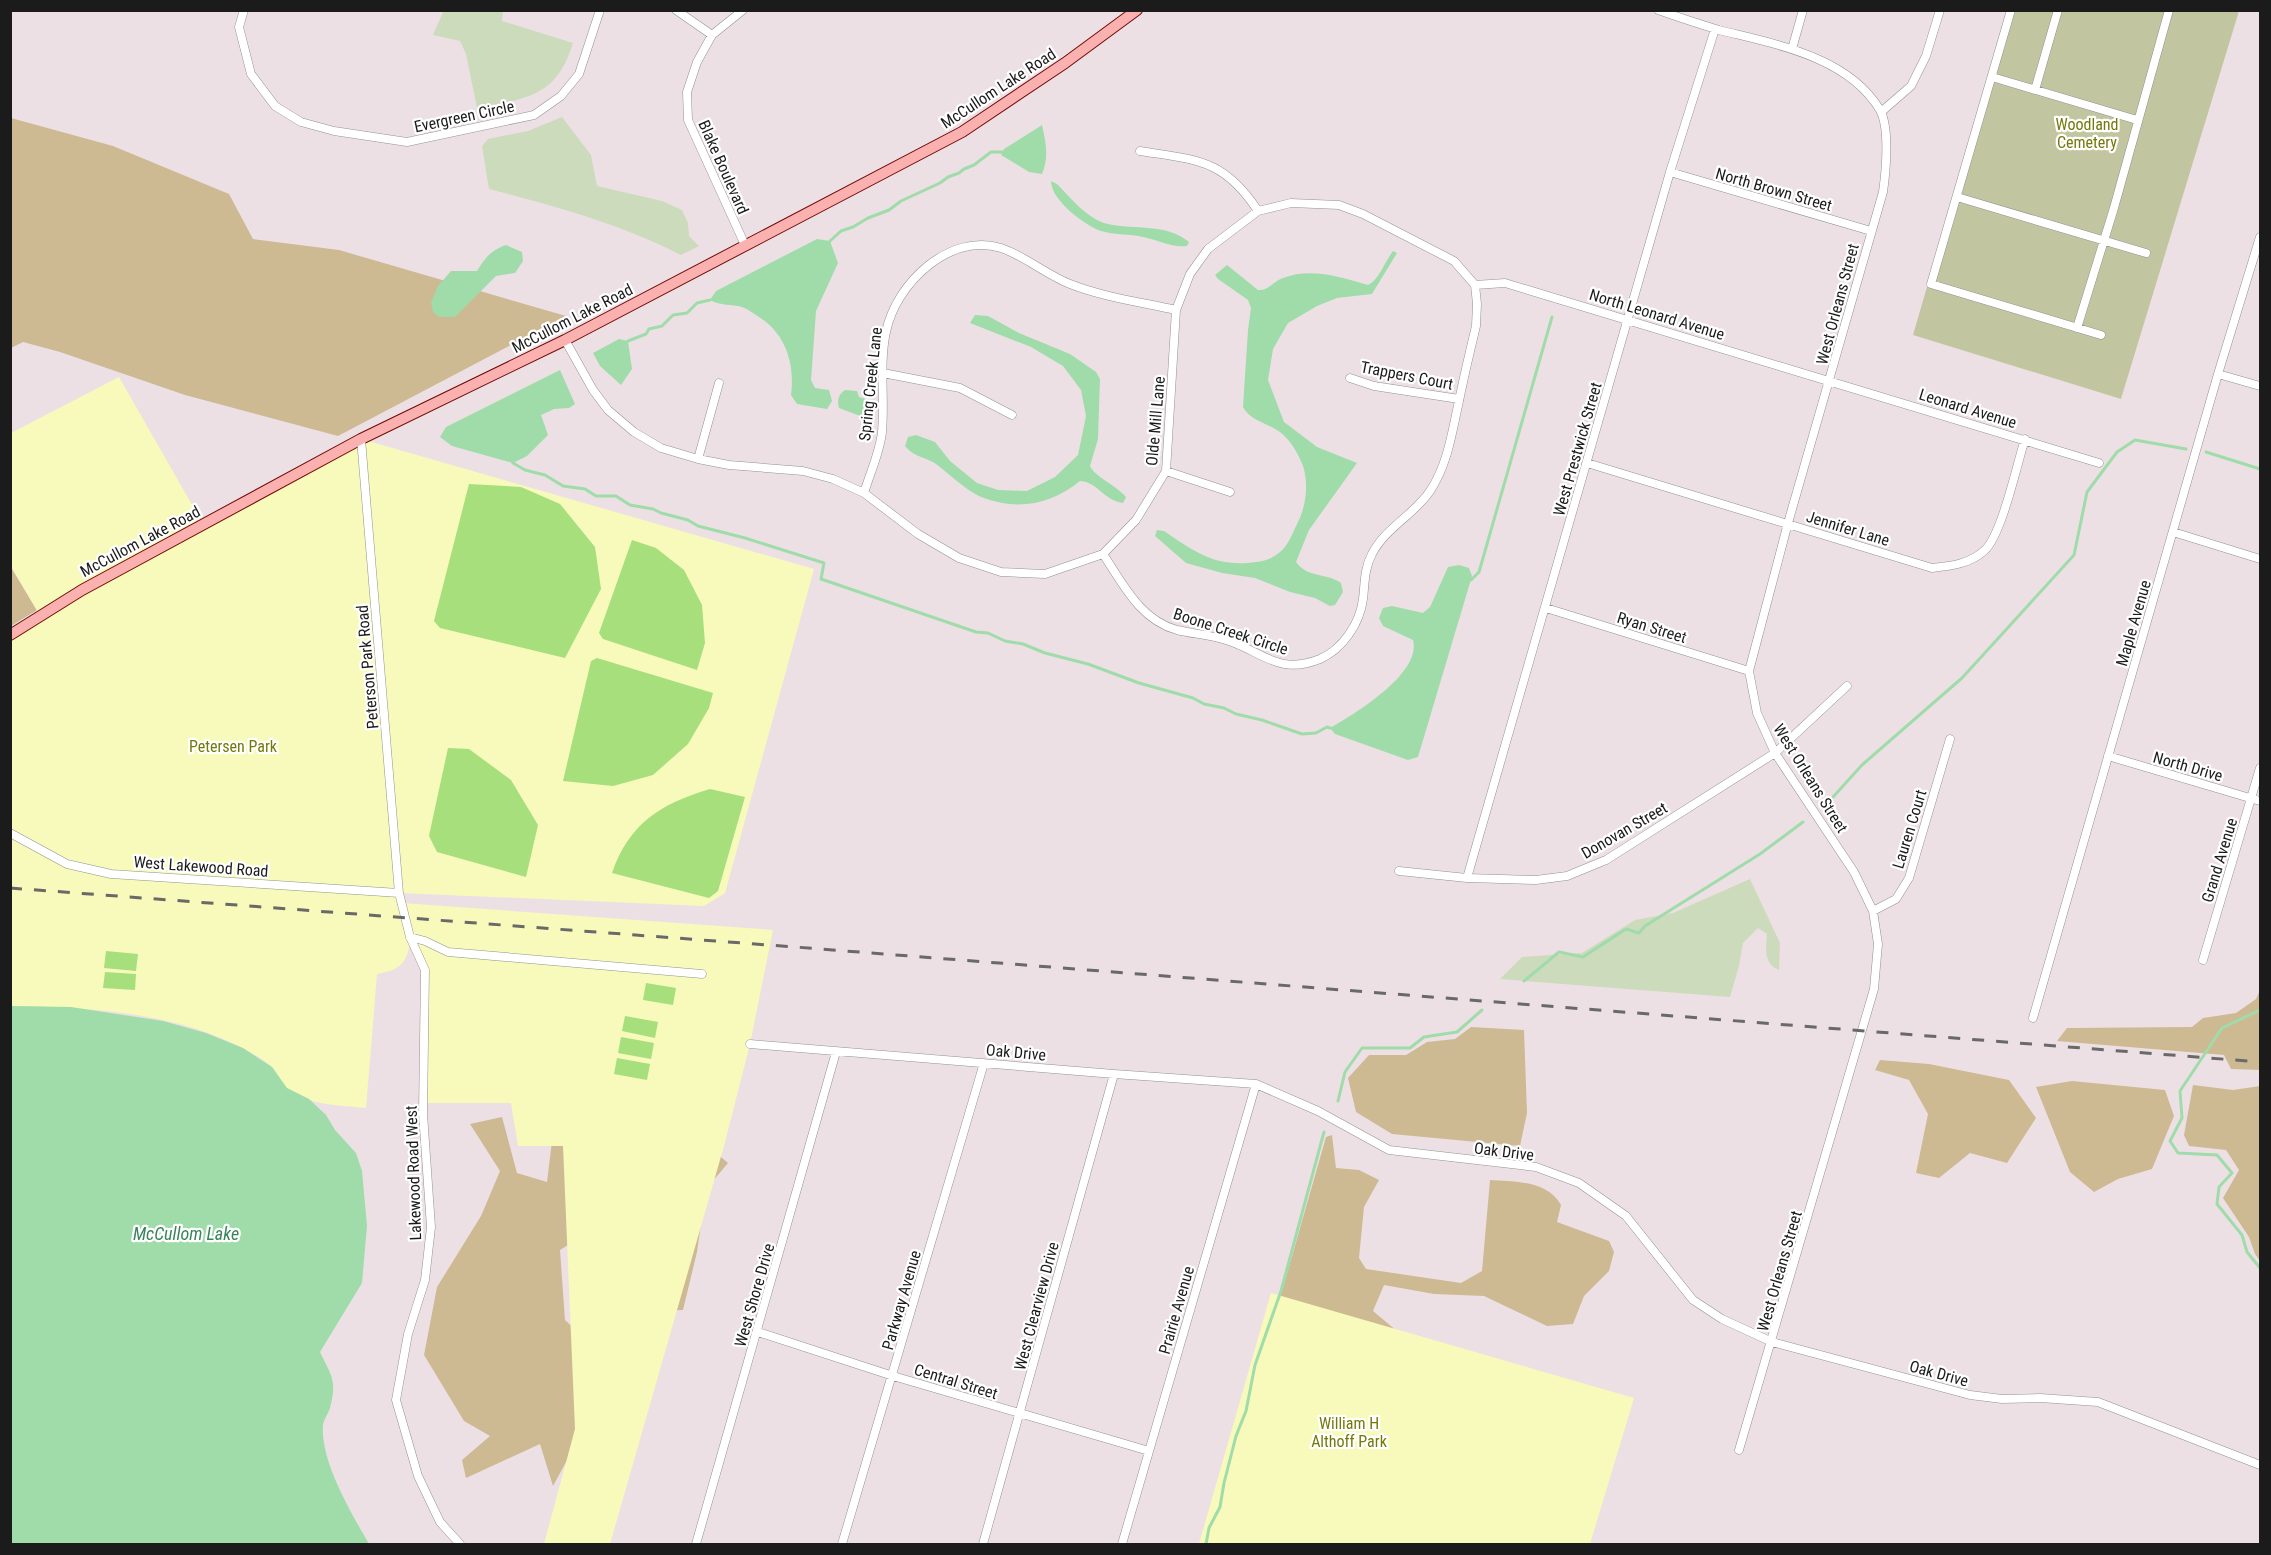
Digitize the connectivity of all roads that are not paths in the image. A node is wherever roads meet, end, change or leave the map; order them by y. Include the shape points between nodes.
1 (244, 10) edge
2 (600, 10) edge
3 (676, 10) edge
4 (743, 10) edge
5 (1137, 10) edge
6 (1803, 10) edge
7 (1940, 10) edge
8 (2011, 10) edge
9 (2058, 10) edge
10 (2169, 10) edge
11 (1662, 11) edge
12 (1715, 28) junction
13 (712, 35) junction
14 (1792, 49) junction
15 (1992, 77) junction
16 (2035, 90) junction
17 (1881, 112) junction
18 (2137, 120) junction
19 (1140, 151) dead end
20 (1670, 172) junction
21 (1957, 197) junction
22 (1258, 211) junction
23 (1871, 231) junction
24 (2260, 237) edge
25 (2103, 242) junction
26 (745, 245) junction
27 (2146, 253) dead end
28 (1475, 285) junction
29 (1176, 309) junction
30 (1629, 320) junction
31 (2077, 327) junction
32 (2101, 335) dead end
33 (565, 340) junction
34 (883, 373) junction
35 (2218, 374) junction
36 (1350, 378) dead end
37 (1830, 380) junction
38 (719, 383) dead end
39 (2260, 386) edge
40 (1459, 399) junction
41 (1012, 415) dead end
42 (361, 439) junction
43 (2025, 439) junction
44 (698, 459) junction
45 (1587, 463) junction
46 (2099, 463) dead end
47 (1166, 471) junction
48 (1230, 492) dead end
49 (864, 493) junction
50 (1788, 523) junction
51 (2173, 532) junction
52 (1103, 554) junction
53 (2260, 559) edge
54 (1546, 608) junction
55 (10, 635) edge
56 (1749, 671) junction
57 (1847, 686) dead end
58 (1950, 739) dead end
59 (1775, 753) junction
60 (2108, 756) junction
61 (2260, 768) edge
62 (2251, 798) junction
63 (2260, 801) edge
64 (10, 833) edge
65 (1399, 871) dead end
66 (1467, 878) junction
67 (399, 893) junction
68 (1874, 911) junction
69 (410, 937) junction
70 (2203, 960) dead end
71 (702, 974) dead end
72 (2033, 1018) dead end
73 (750, 1044) dead end
74 (836, 1052) junction
75 (984, 1063) junction
76 (1114, 1074) junction
77 (1256, 1084) junction
78 (758, 1332) junction
79 (1772, 1342) junction
80 (893, 1376) junction
81 (1020, 1415) junction
82 (1739, 1450) dead end
83 (1149, 1451) junction
84 (2260, 1466) edge
85 (459, 1545) edge
86 (696, 1545) edge
87 (842, 1545) edge
88 (983, 1545) edge
89 (1122, 1545) edge

1 - 2 street, Evergreen Circle via 239,27 251,74 275,106 301,122 407,142 534,115 561,96 579,74
3 - 13 street
4 - 13 street, Blake Boulevard
5 - 26 street, McCullom Lake Road via 962,132
6 - 14 street
7 - 17 street via 1926,56 1911,86
8 - 15 street
9 - 16 street
10 - 18 street
11 - 12 street
12 - 14 street
12 - 20 street, West Prestwick Street
13 - 26 street, Blake Boulevard via 687,92 688,120
14 - 17 street via 1838,69 1864,89
15 - 16 street
15 - 21 street
16 - 18 street
17 - 23 street, West Orleans Street via 1887,163
18 - 25 street
19 - 22 street via 1198,161 1224,172
20 - 23 street, North Brown Street
20 - 30 street, West Prestwick Street
21 - 25 street
21 - 31 street via 1931,284
22 - 28 street, Olde Mill Lane via 1291,203 1339,205 1454,261
22 - 29 street, Olde Mill Lane via 1208,249 1190,274
23 - 37 street, West Orleans Street
24 - 35 street, Maple Avenue
25 - 27 street
25 - 31 street
26 - 33 street, McCullom Lake Road
28 - 30 street, North Leonard Avenue via 1505,282
28 - 40 street, Boone Creek Circle via 1476,326
29 - 34 street, Spring Creek Lane via 1070,284 1004,249 984,244 960,247 942,255 905,290 885,332
29 - 47 street, Olde Mill Lane
30 - 37 street, North Leonard Avenue
30 - 45 street, West Prestwick Street
31 - 32 street
33 - 42 street, McCullom Lake Road
33 - 44 street, Olde Mill Lane via 592,390 608,410 661,448
34 - 41 street via 960,388
34 - 49 street, Spring Creek Lane via 882,434
35 - 39 street
35 - 51 street, Maple Avenue
36 - 40 street, Trappers Court via 1374,386
37 - 43 street, Leonard Avenue
37 - 50 street, West Orleans Street
38 - 44 street
40 - 52 street, Boone Creek Circle via 1443,469 1429,493 1386,534 1372,554 1364,575 1363,600 1356,623 1341,646 1323,658 1288,665 1270,661 1229,641 1175,630 1145,613
42 - 55 street, McCullom Lake Road via 92,584
42 - 67 street, Peterson Park Road
43 - 46 street, Leonard Avenue
43 - 50 street, Jennifer Lane via 2000,523 1986,550 1963,564 1932,568
44 - 49 street, Olde Mill Lane via 803,471
45 - 50 street, Jennifer Lane
45 - 54 street, West Prestwick Street
47 - 48 street
47 - 52 street, Olde Mill Lane via 1136,519
49 - 52 street, Olde Mill Lane via 918,534 959,558 1001,572 1045,574
50 - 56 street, West Orleans Street
51 - 53 street
51 - 60 street, Maple Avenue
54 - 56 street, Ryan Street
54 - 66 street, West Prestwick Street
56 - 59 street, West Orleans Street via 1757,713
57 - 59 street, Donovan Street
58 - 68 street, Lauren Court via 1909,878 1896,898
59 - 66 street, Donovan Street via 1606,860 1577,872 1536,880
59 - 68 street, West Orleans Street via 1854,872
60 - 62 street, North Drive
60 - 72 street, Maple Avenue
61 - 62 street, Grand Avenue
62 - 63 street, North Drive
62 - 70 street, Grand Avenue
64 - 67 street, West Lakewood Road via 67,864 111,874
65 - 66 street, Donovan Street
67 - 69 street, Lakewood Road West
68 - 79 street, West Orleans Street via 1878,944 1874,989
69 - 71 street via 448,952
69 - 85 street, Lakewood Road West via 425,970 423,1114 431,1227 424,1280 408,1334 396,1400 418,1476 440,1522
73 - 74 street, Oak Drive
74 - 75 street, Oak Drive
74 - 78 street, West Shore Drive
75 - 76 street, Oak Drive
75 - 80 street, Parkway Avenue
76 - 77 street, Oak Drive
76 - 81 street, West Clearview Drive
77 - 79 street, Oak Drive via 1318,1111 1389,1150 1536,1167 1579,1183 1626,1216 1693,1300 1722,1319
77 - 83 street, Prairie Avenue
78 - 80 street, Central Street
78 - 86 street, West Shore Drive
79 - 82 street, West Orleans Street
79 - 84 street, Oak Drive via 1970,1395 2098,1402
80 - 81 street, Central Street
80 - 87 street, Parkway Avenue
81 - 83 street, Central Street
81 - 88 street, West Clearview Drive
83 - 89 street, Prairie Avenue

